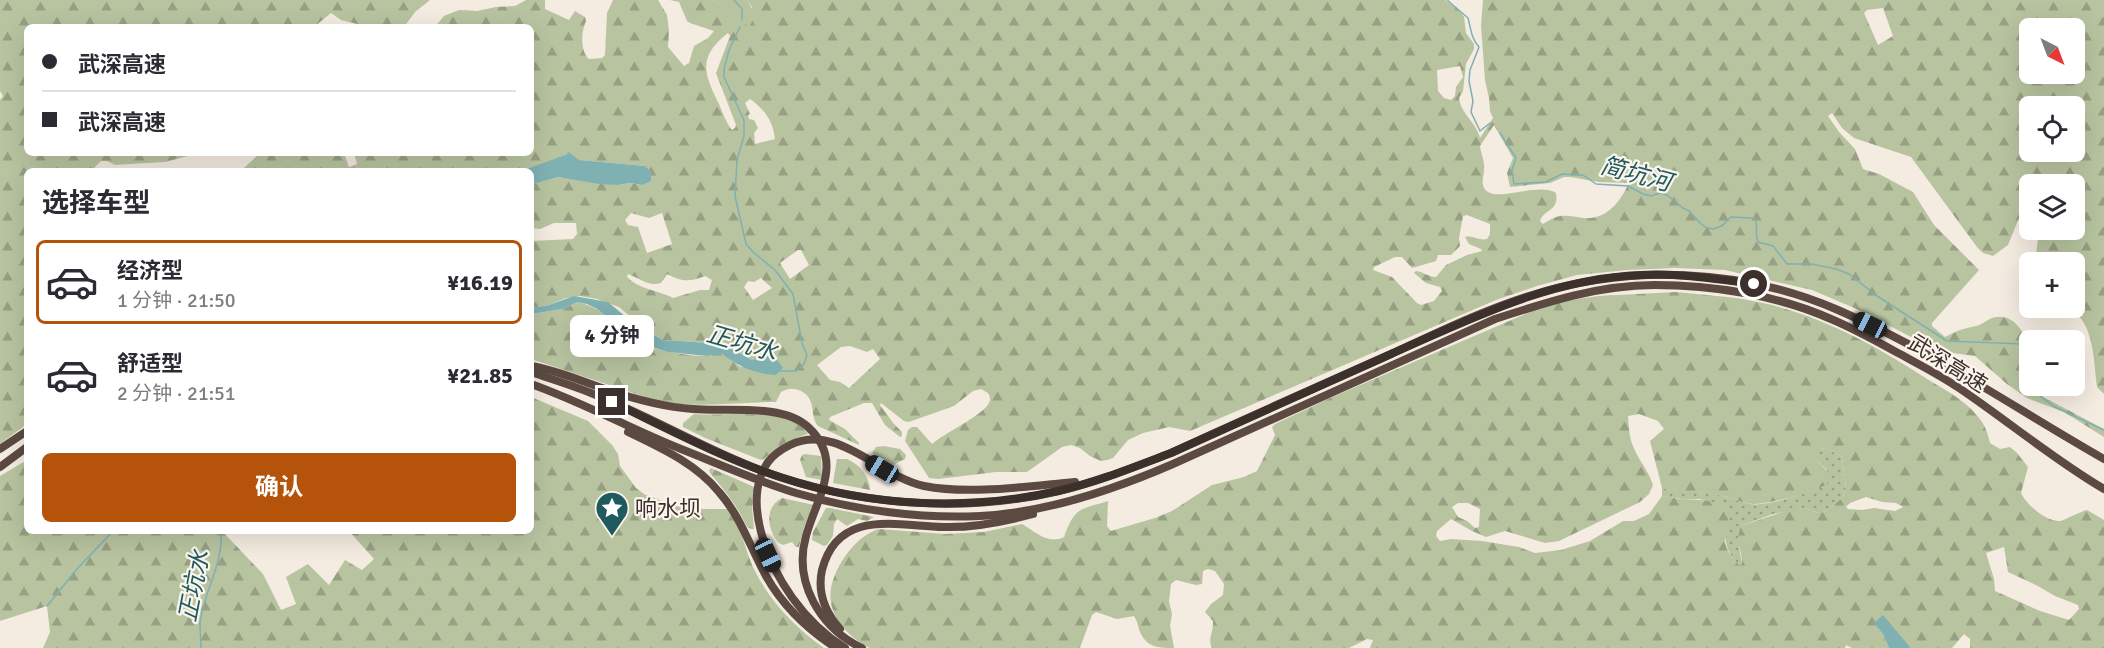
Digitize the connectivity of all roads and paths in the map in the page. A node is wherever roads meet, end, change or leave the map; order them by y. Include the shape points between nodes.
1 (534, 367) edge
2 (534, 373) edge
3 (534, 385) edge
4 (534, 385) edge
5 (24, 433) edge
6 (0, 449) edge
7 (24, 449) edge
8 (2104, 459) edge
9 (0, 466) edge
10 (1099, 479) junction
11 (2104, 489) edge
12 (1086, 496) junction
13 (836, 648) edge
14 (845, 648) edge
15 (863, 648) edge

1 - 15 highway via 656,404 776,413 792,416 807,426 821,444 828,469 804,547 807,589 827,623
2 - 10 highway, 武深高速 via 592,393 784,478 865,497 935,504 976,503 1058,491
3 - 12 highway, 武深高速 via 756,479 798,493 878,510 982,516 1036,509
4 - 13 highway via 696,470 732,508 784,602 813,632
5 - 6 highway
7 - 9 highway
8 - 10 highway, 武深高速 via 1904,342 1837,309 1772,287 1699,276 1640,275 1527,296 1171,453
10 - 14 highway via 942,489 904,480 831,441 806,440 779,451 766,464 758,487 758,513 766,548 791,596
11 - 12 highway, 武深高速 via 2051,456 1959,388 1830,318 1758,296 1654,285 1582,293 1495,319 1173,464
12 - 15 highway via 1049,510 983,526 879,523 848,533 824,564 821,594 830,617

